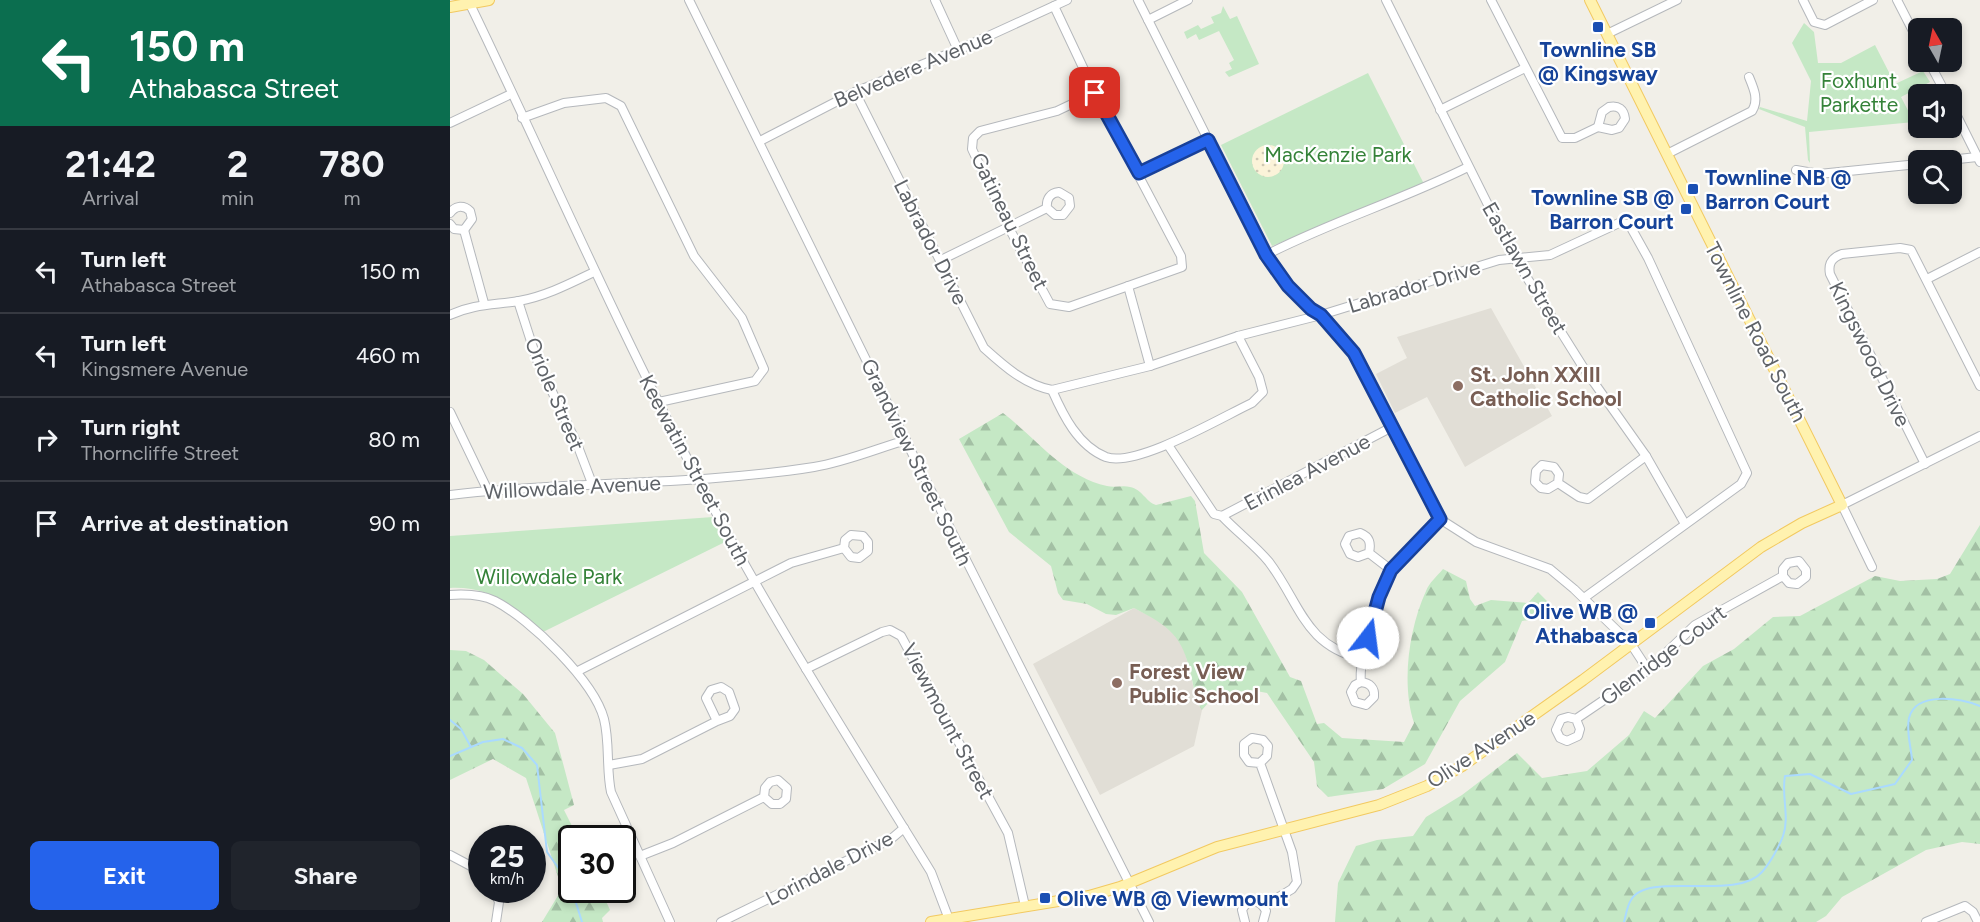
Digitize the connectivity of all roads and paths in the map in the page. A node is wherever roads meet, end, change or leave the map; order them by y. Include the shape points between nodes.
1 (489, 0) edge
2 (689, 0) edge
3 (935, 0) edge
4 (1067, 0) edge
5 (1138, 0) edge
6 (1188, 0) edge
7 (1386, 0) edge
8 (1491, 0) edge
9 (1590, 0) edge
10 (1677, 0) edge
11 (1803, 0) edge
12 (1873, 0) edge
13 (1897, 0) edge
14 (468, 2) edge
15 (1054, 6) junction
16 (450, 7) edge
17 (1148, 20) junction
18 (1908, 21) edge
19 (1607, 34) junction
20 (958, 50) junction
21 (1525, 68) junction
22 (1749, 77) dead end
23 (855, 92) junction
24 (1095, 93) junction
25 (511, 94) junction
26 (1440, 110) junction
27 (522, 118) junction
28 (450, 123) edge
29 (1962, 126) edge
30 (1598, 127) dead end
31 (1208, 140) junction
32 (760, 141) junction
33 (1667, 154) junction
34 (1978, 159) edge
35 (1962, 160) edge
36 (1908, 165) edge
37 (1468, 167) junction
38 (1796, 170) dead end
39 (1139, 173) junction
40 (1047, 208) dead end
41 (450, 213) edge
42 (450, 224) edge
43 (1009, 228) junction
44 (464, 230) junction
45 (1980, 252) edge
46 (1266, 255) junction
47 (1514, 257) junction
48 (941, 260) junction
49 (594, 272) junction
50 (1927, 279) junction
51 (1128, 286) junction
52 (518, 301) junction
53 (484, 303) junction
54 (450, 315) edge
55 (1321, 315) junction
56 (1238, 336) junction
57 (1150, 366) junction
58 (1980, 386) edge
59 (1052, 390) junction
60 (659, 402) junction
61 (450, 412) edge
62 (1392, 427) junction
63 (1980, 436) edge
64 (906, 440) junction
65 (1168, 445) junction
66 (1646, 456) junction
67 (1925, 464) junction
68 (698, 480) junction
69 (1558, 483) dead end
70 (593, 486) junction
71 (488, 491) junction
72 (450, 495) edge
73 (1842, 505) junction
74 (1222, 516) junction
75 (1440, 519) junction
76 (1685, 524) junction
77 (844, 548) dead end
78 (1369, 552) dead end
79 (1872, 567) dead end
80 (1391, 570) junction
81 (1783, 576) dead end
82 (753, 580) junction
83 (450, 595) edge
84 (1584, 598) junction
85 (1631, 644) junction
86 (1362, 659) junction
87 (806, 669) junction
88 (1648, 670) junction
89 (578, 671) junction
90 (1361, 682) dead end
91 (1576, 719) dead end
92 (717, 721) dead end
93 (1260, 763) dead end
94 (609, 765) junction
95 (764, 797) dead end
96 (904, 828) junction
97 (1283, 829) junction
98 (450, 855) edge
99 (640, 856) junction
100 (468, 865) edge
101 (1129, 883) junction
102 (499, 903) edge
103 (1025, 906) junction
104 (1264, 906) junction
105 (949, 920) edge
106 (496, 922) edge
107 (670, 922) edge
108 (721, 922) edge
109 (932, 922) edge
110 (1149, 922) edge
111 (1245, 922) edge
112 (1263, 922) edge
113 (1926, 922) edge
114 (1978, 922) edge

1 - 14 main road
2 - 32 street, Grandview Street South
3 - 20 street
4 - 15 street, Belvedere Avenue
5 - 17 street
6 - 17 street
7 - 26 street, Eastlawn Street
8 - 21 street
9 - 19 main road, Townline Road South
10 - 19 street
11 - 12 street via 1814,22 1824,25
13 - 18 street
14 - 16 main road
14 - 25 street, Keewatin Street South
15 - 20 street, Belvedere Avenue
15 - 24 street
17 - 31 street
19 - 33 main road, Townline Road South
20 - 23 street, Belvedere Avenue
21 - 26 street
21 - 30 street via 1562,138 1575,138
22 - 33 street via 1755,93 1752,111
23 - 32 street, Belvedere Avenue
23 - 48 street, Labrador Drive
24 - 39 street
24 - 43 street, Gatineau Street via 1057,111 980,131 973,138 972,149
25 - 27 street, Keewatin Street South
25 - 28 street
26 - 37 street, Eastlawn Street
27 - 49 street, Keewatin Street South
27 - 60 street via 564,103 606,98 621,106 694,256 742,318 764,369 755,381
29 - 34 street
31 - 39 street
31 - 46 street
32 - 64 street, Grandview Street South
33 - 73 main road, Townline Road South
34 - 35 street
36 - 38 street via 1819,174
37 - 46 street
37 - 47 street, Eastlawn Street
39 - 51 street via 1182,256 1182,267
40 - 43 street
41 - 44 street via 459,207 470,211 471,223
42 - 44 street via 454,229
43 - 48 street
43 - 51 street, Gatineau Street via 1050,304 1069,308
44 - 53 street
45 - 50 street
46 - 55 street via 1288,286
47 - 55 street, Labrador Drive
47 - 66 street, Eastlawn Street via 1583,367
47 - 76 street, Labrador Drive via 1550,255 1618,223 1629,224 1747,472 1741,484
48 - 59 street, Labrador Drive via 984,348 1018,376
49 - 52 street via 552,292
49 - 60 street, Keewatin Street South
50 - 58 street, Kingswood Drive
50 - 67 street, Kingswood Drive via 1914,254 1906,248 1842,254 1833,258 1829,269
51 - 57 street
52 - 53 street
52 - 70 street, Oriole Street via 537,360
53 - 54 street
55 - 56 street, Labrador Drive
55 - 62 street via 1354,353
56 - 57 street, Labrador Drive
56 - 65 street via 1263,392 1252,402
57 - 59 street, Labrador Drive
59 - 65 street via 1080,439 1107,458 1141,454
60 - 68 street, Keewatin Street South
61 - 71 street
62 - 74 street, Erinlea Avenue
62 - 75 street
63 - 67 street
64 - 68 street, Willowdale Avenue via 816,467
64 - 101 street, Grandview Street South
65 - 74 street via 1214,514
66 - 69 street via 1587,499
66 - 76 street, Eastlawn Street
67 - 73 street
68 - 70 street, Willowdale Avenue
68 - 82 street, Keewatin Street South
70 - 71 street, Willowdale Avenue
71 - 72 street, Willowdale Avenue
73 - 79 street, Townline Road South
73 - 85 main road, Olive Avenue via 1761,547
74 - 86 street via 1266,560 1325,644
75 - 80 street
75 - 84 street via 1476,542 1550,569
76 - 84 street, Labrador Drive
77 - 82 street via 790,563
78 - 80 street
80 - 86 street via 1379,597
81 - 88 street, Glenridge Court via 1695,625
82 - 87 street, Keewatin Street South
82 - 89 street
83 - 89 street via 495,602
84 - 85 street
85 - 88 street
85 - 97 main road, Olive Avenue via 1443,777 1379,805
86 - 90 street
87 - 96 street, Keewatin Street South
87 - 103 street, Viewmount Street via 882,632 890,630 902,636 1008,833
88 - 91 street, Glenridge Court
89 - 94 street via 603,716
92 - 94 street via 642,759
93 - 97 street
94 - 99 street via 611,792
95 - 99 street
96 - 105 street, Keewatin Street South via 931,872
96 - 108 street, Lorindale Drive via 891,839
97 - 101 main road, Olive Avenue via 1216,847
97 - 104 street via 1297,882 1292,890
98 - 100 street
99 - 107 street
101 - 103 main road, Olive Avenue via 1089,897
101 - 110 street, Grandview Street South
102 - 106 street
103 - 105 main road, Olive Avenue
104 - 111 street via 1254,901 1247,903 1242,914
104 - 112 street
105 - 109 main road, Olive Avenue
113 - 114 street via 1965,906

